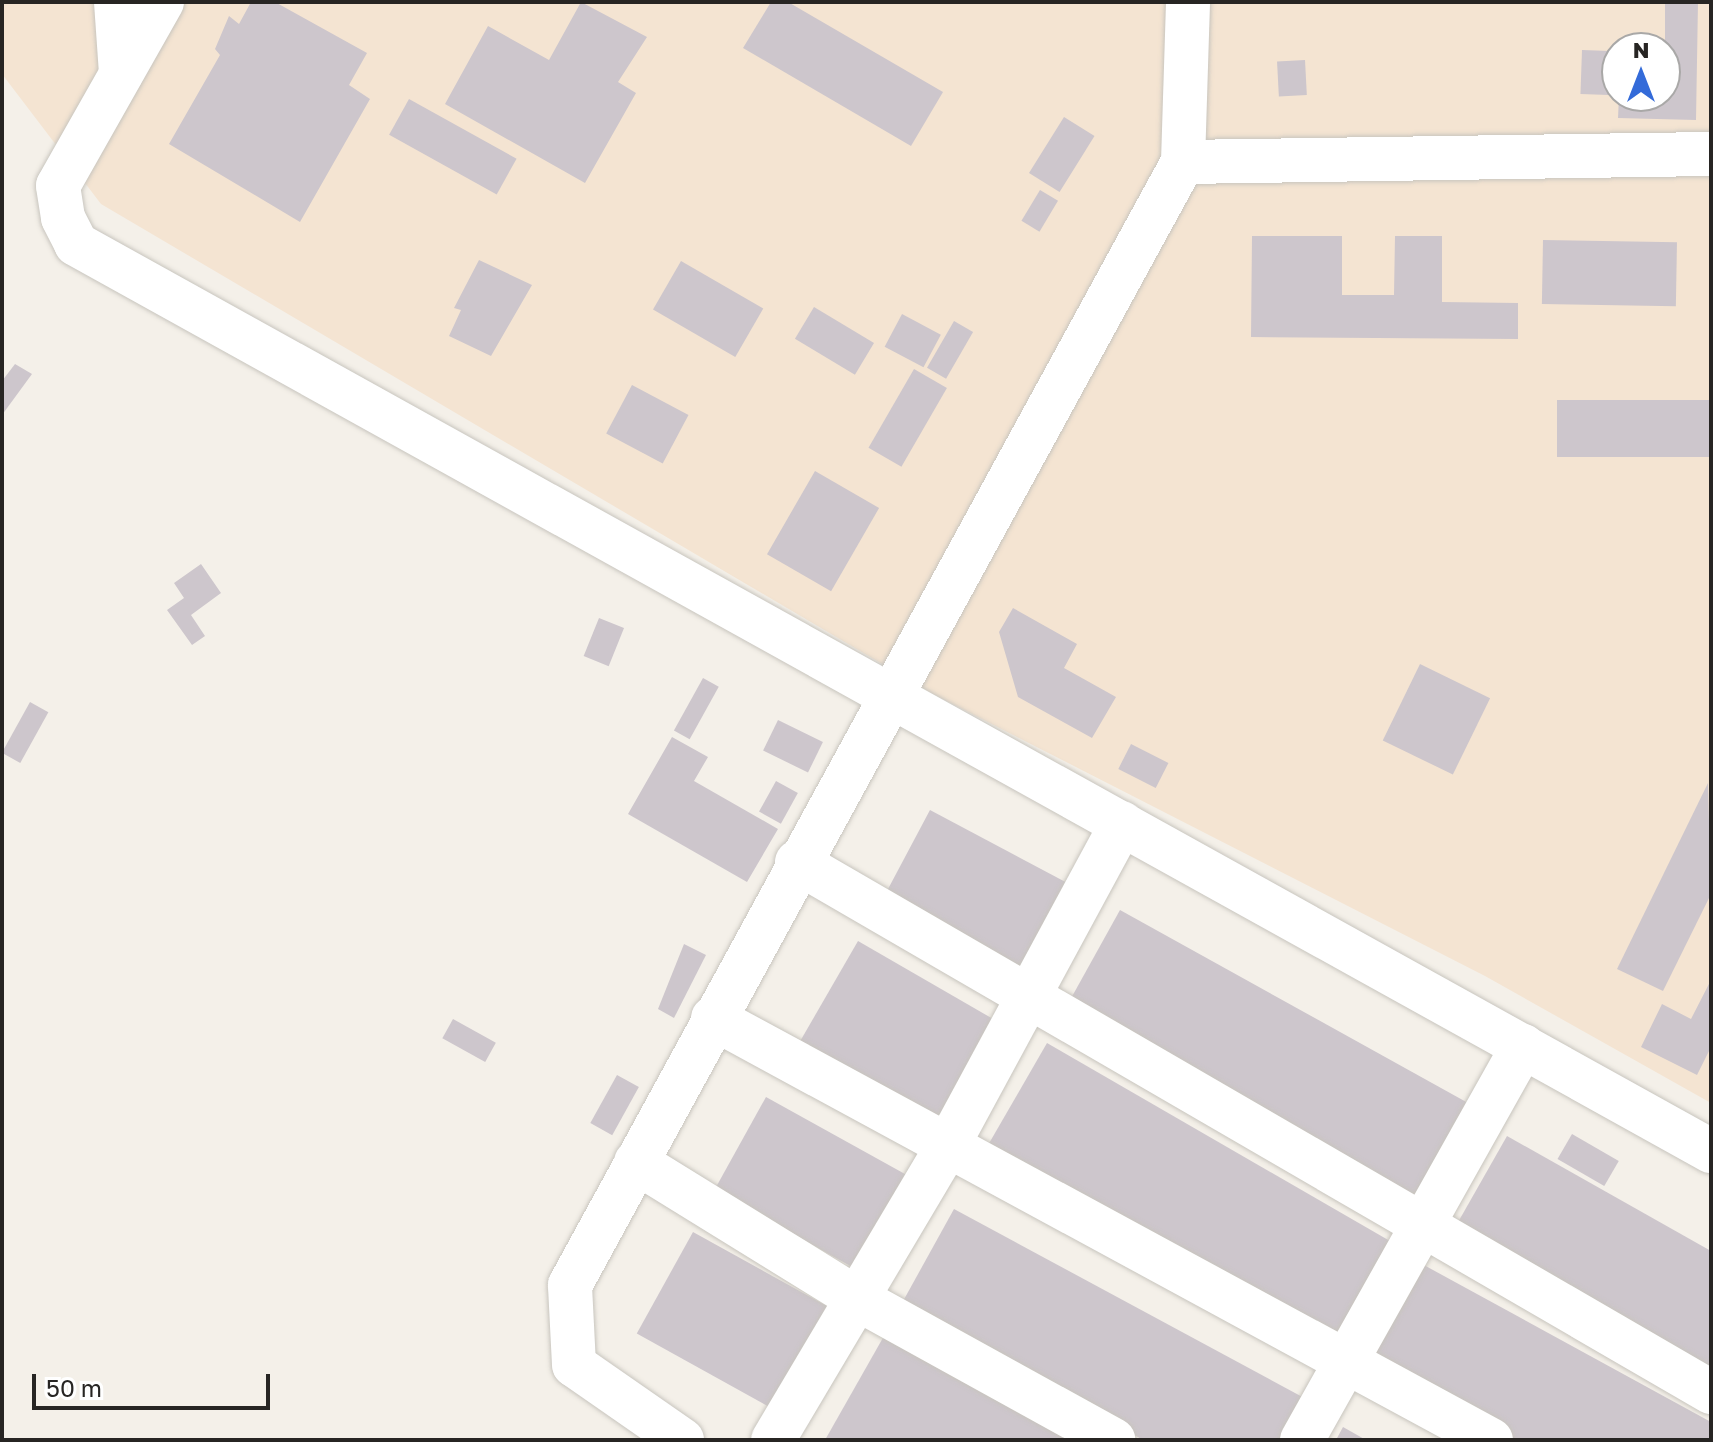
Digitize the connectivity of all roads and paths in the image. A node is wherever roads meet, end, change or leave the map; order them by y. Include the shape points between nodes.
1 (116, 2) edge
2 (162, 2) edge
3 (1188, 2) edge
4 (121, 74) junction
5 (1711, 154) edge
6 (1183, 162) junction
7 (888, 693) junction
8 (1122, 823) junction
9 (797, 862) junction
10 (1028, 997) junction
11 (713, 1018) junction
12 (1523, 1046) junction
13 (947, 1147) junction
14 (1711, 1151) edge
15 (636, 1162) junction
16 (1421, 1229) junction
17 (856, 1298) junction
18 (1347, 1361) junction
19 (1711, 1392) edge
20 (682, 1440) edge
21 (773, 1440) edge
22 (1113, 1440) edge
23 (1302, 1440) edge
24 (1491, 1440) edge

1 - 4 street
2 - 4 street
3 - 6 street
4 - 7 street via 58,186 63,218 76,244
5 - 6 street
6 - 7 street
7 - 8 street
7 - 9 street
8 - 10 street
8 - 12 street
9 - 10 street
9 - 11 street
10 - 13 street
10 - 16 street
11 - 13 street
11 - 15 street
12 - 14 street
12 - 16 street
13 - 17 street
13 - 18 street
15 - 17 street
15 - 20 street via 570,1285 574,1365
16 - 18 street
16 - 19 street
17 - 21 street
17 - 22 street
18 - 23 street
18 - 24 street

